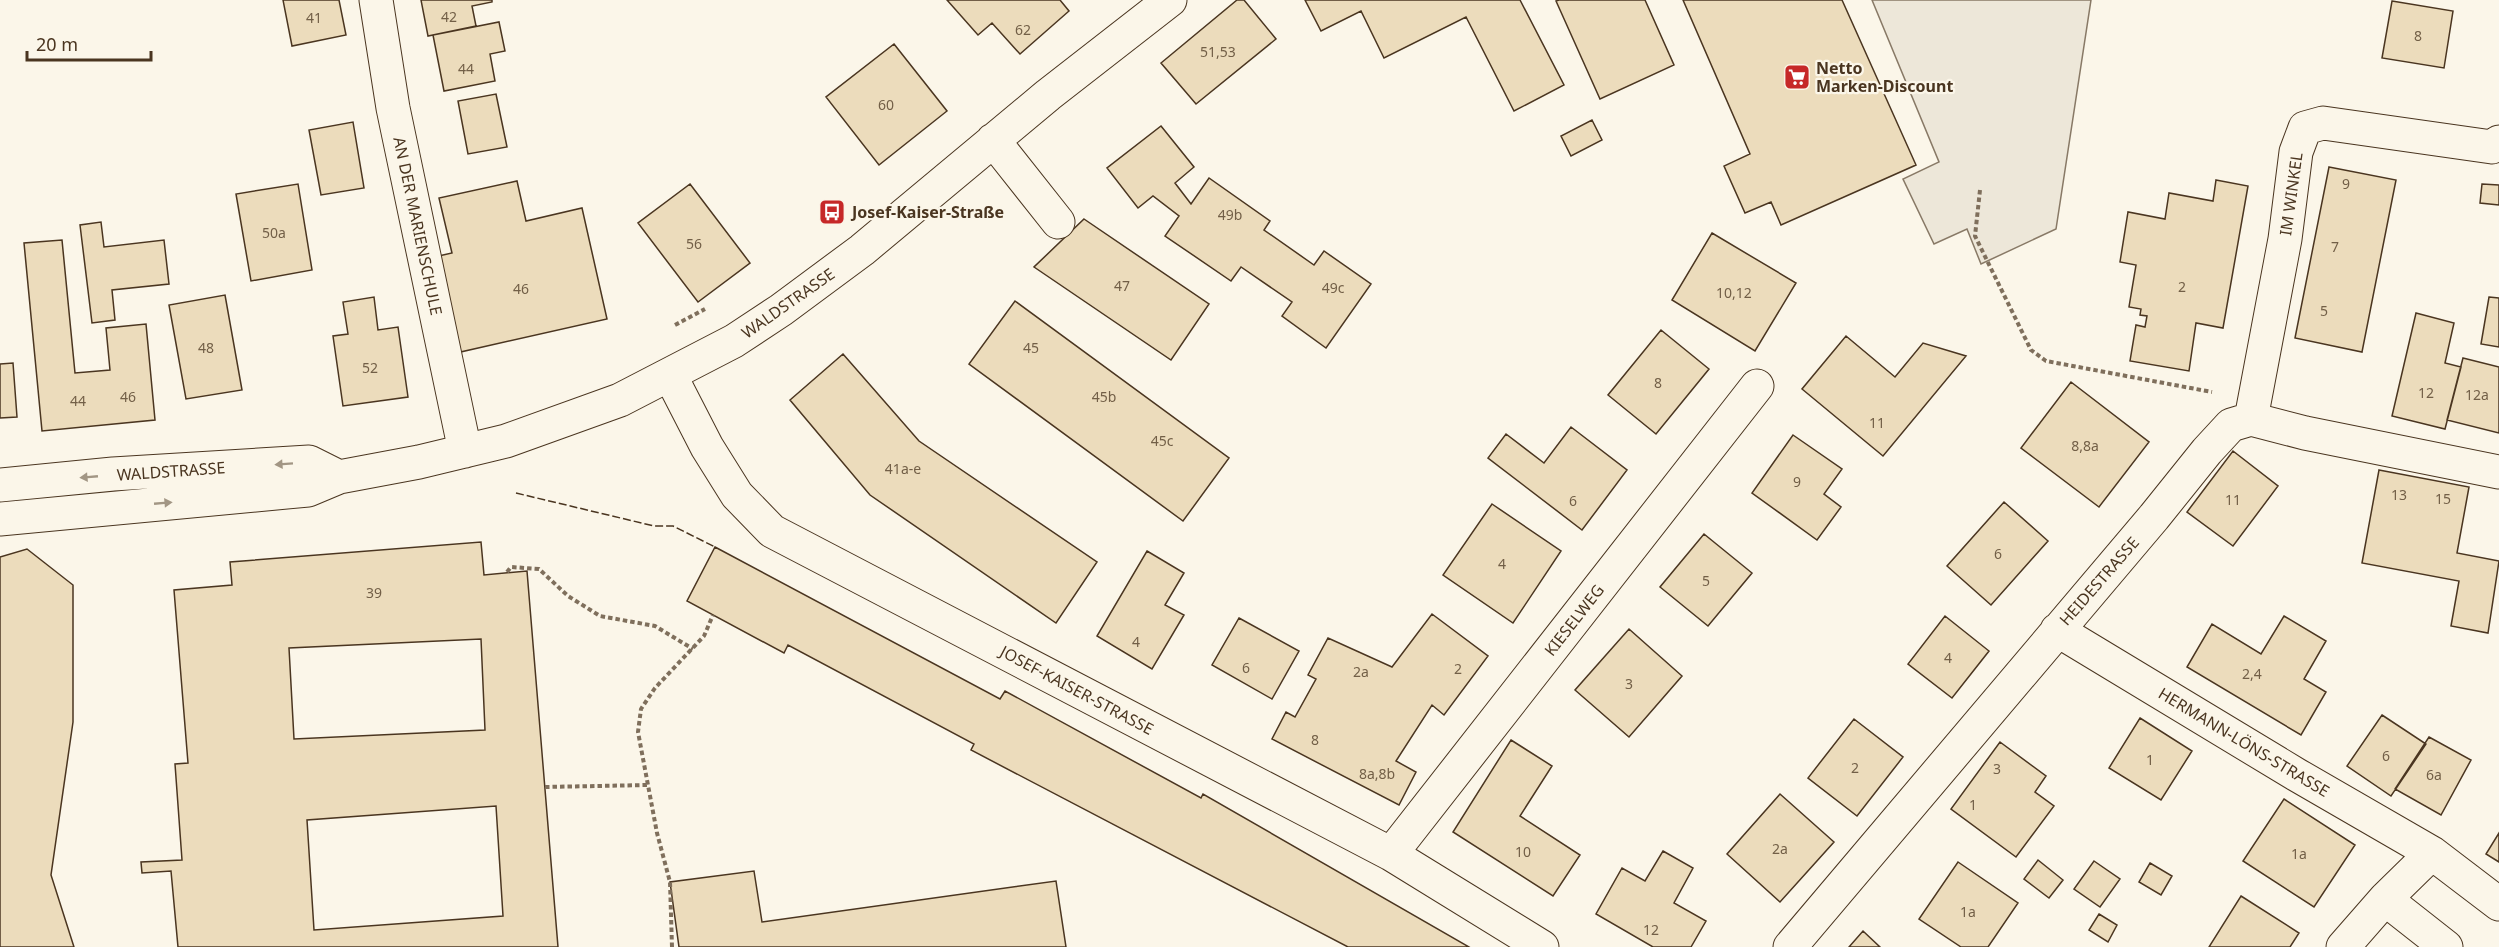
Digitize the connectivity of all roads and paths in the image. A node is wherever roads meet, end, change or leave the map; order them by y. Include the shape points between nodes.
1 (376, 0) edge
2 (1170, 0) edge
3 (993, 141) junction
4 (2499, 142) edge
5 (1980, 190) dead end
6 (1058, 222) dead end
7 (711, 307) dead end
8 (673, 326) dead end
9 (670, 375) junction
10 (1757, 386) dead end
11 (2251, 419) junction
12 (465, 451) junction
13 (2499, 472) edge
14 (339, 477) junction
15 (0, 484) edge
16 (0, 519) edge
17 (507, 572) dead end
18 (713, 615) dead end
19 (2057, 630) junction
20 (693, 649) junction
21 (648, 784) junction
22 (545, 787) dead end
23 (2432, 853) junction
24 (1392, 854) junction
25 (2385, 899) junction
26 (2499, 904) edge
27 (672, 947) edge
28 (1542, 947) edge
29 (1790, 947) edge
30 (2343, 947) edge
31 (2446, 947) edge

1 - 12 street, AN DER MARIENSCHULE via 393,108
2 - 3 street, WALDSTRASSE
3 - 6 street
3 - 9 street, WALDSTRASSE via 862,250 782,310
4 - 11 street, IM WINKEL via 2492,147 2324,123 2306,128 2296,152 2285,240
5 - 11 path via 1975,236 2031,350 2046,362 2224,394
7 - 8 path
9 - 12 street, WALDSTRASSE via 620,400 506,441
9 - 24 street, JOSEF-KAISER-STRASSE via 737,495 772,531
10 - 24 street, KIESELWEG
11 - 13 street
11 - 19 street, HEIDESTRASSE via 2231,425 2207,451
12 - 14 street, WALDSTRASSE
14 -> 15 street, WALDSTRASSE via 309,462
16 -> 14 street, WALDSTRASSE via 308,490
17 - 20 path via 511,567 539,569 568,596 600,616 655,626
18 - 20 path
19 - 23 street, HERMANN-LÖNS-STRASSE
19 - 29 street, HEIDESTRASSE
20 - 21 path via 655,688 641,709 638,732
21 - 22 path
21 - 27 path via 670,882
23 - 25 street
23 - 26 street, HERMANN-LÖNS-STRASSE
24 - 28 street, JOSEF-KAISER-STRASSE
25 - 30 street
25 - 31 street

